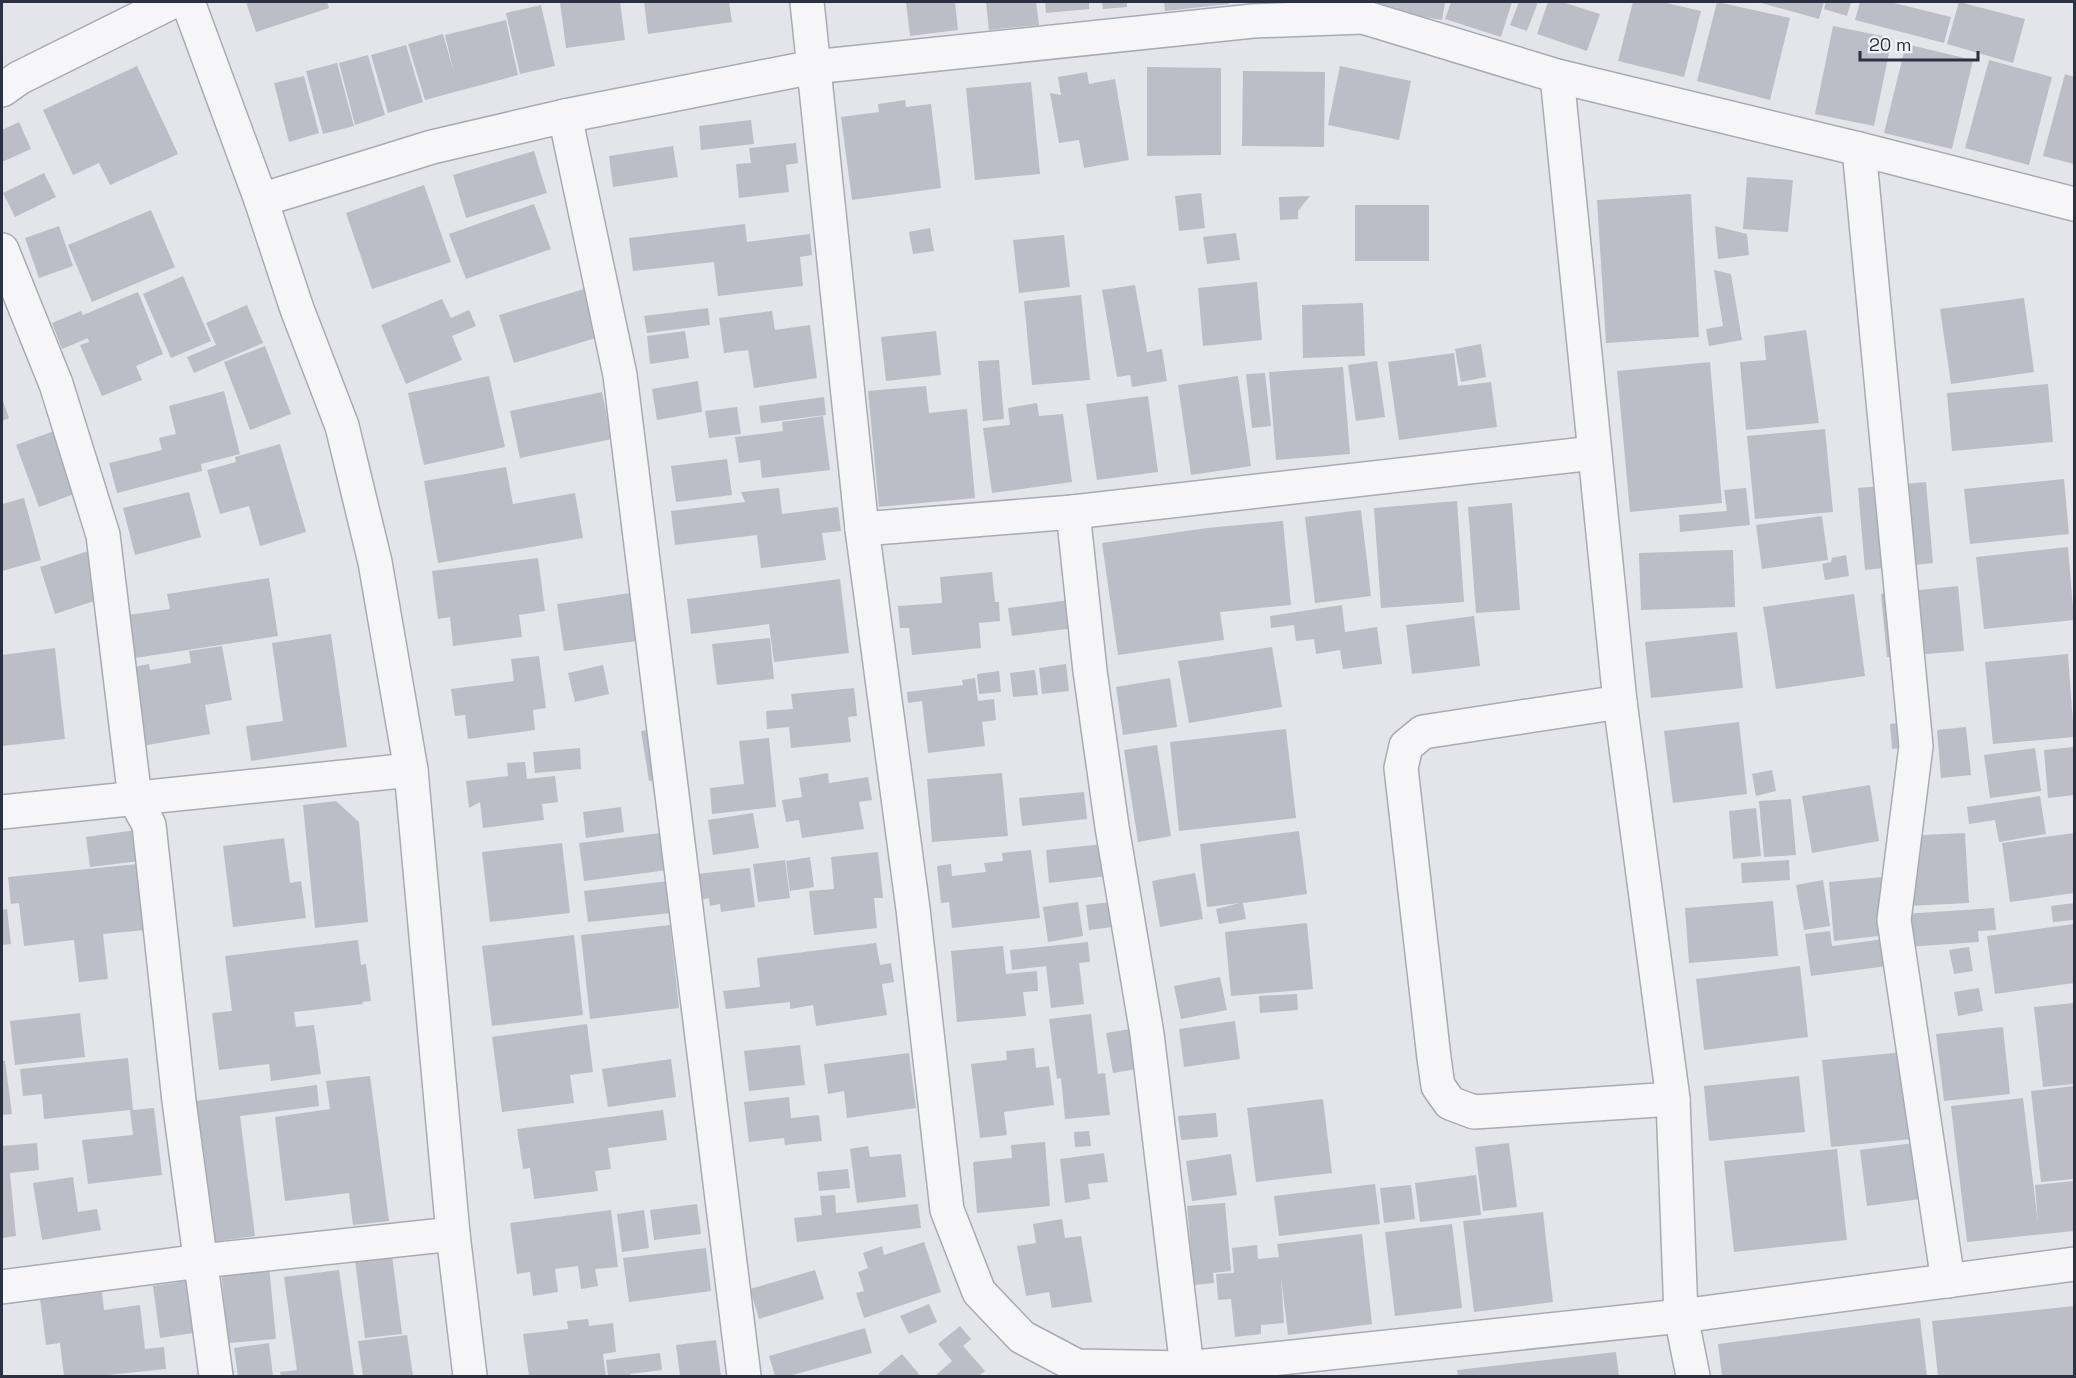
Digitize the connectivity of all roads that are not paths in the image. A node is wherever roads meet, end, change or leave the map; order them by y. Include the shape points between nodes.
1 (172, 2) edge
2 (188, 2) edge
3 (807, 2) edge
4 (813, 67) junction
5 (1557, 76) junction
6 (2, 90) edge
7 (565, 116) junction
8 (1859, 149) junction
9 (261, 200) junction
10 (2074, 204) edge
11 (2, 250) edge
12 (1594, 453) junction
13 (1073, 512) junction
14 (862, 529) junction
15 (1620, 702) junction
16 (411, 770) junction
17 (135, 799) junction
18 (2, 813) edge
19 (1673, 1099) junction
20 (453, 1234) junction
21 (201, 1261) junction
22 (2074, 1264) edge
23 (1948, 1281) junction
24 (2, 1287) edge
25 (1681, 1316) junction
26 (1187, 1368) junction
27 (216, 1377) edge
28 (470, 1377) edge
29 (744, 1377) edge
30 (1693, 1377) edge

1 - 6 street via 18,78
2 - 9 street
3 - 4 street
4 - 5 street via 1253,21 1363,17
4 - 7 street
4 - 14 street
5 - 8 street
5 - 12 street
7 - 9 street via 432,147
7 - 29 street via 620,375
8 - 10 street
8 - 23 street via 1916,746 1894,920
9 - 16 street via 342,426 375,562
11 - 17 street via 56,384 103,535
12 - 13 street
12 - 15 street
13 - 14 street
13 - 26 street via 1110,816 1147,1034
14 - 26 street via 914,909 951,1221 979,1292 1022,1337 1077,1366
15 - 19 street
15 - 19 street via 1423,732 1406,746 1401,768 1434,1058 1438,1086 1450,1103 1474,1112
16 - 17 street
16 - 20 street
17 - 18 street
17 - 21 street via 148,825
19 - 25 street
20 - 21 street
20 - 28 street
21 - 24 street
21 - 27 street
22 - 23 street
23 - 25 street
25 - 26 street
25 - 30 street

